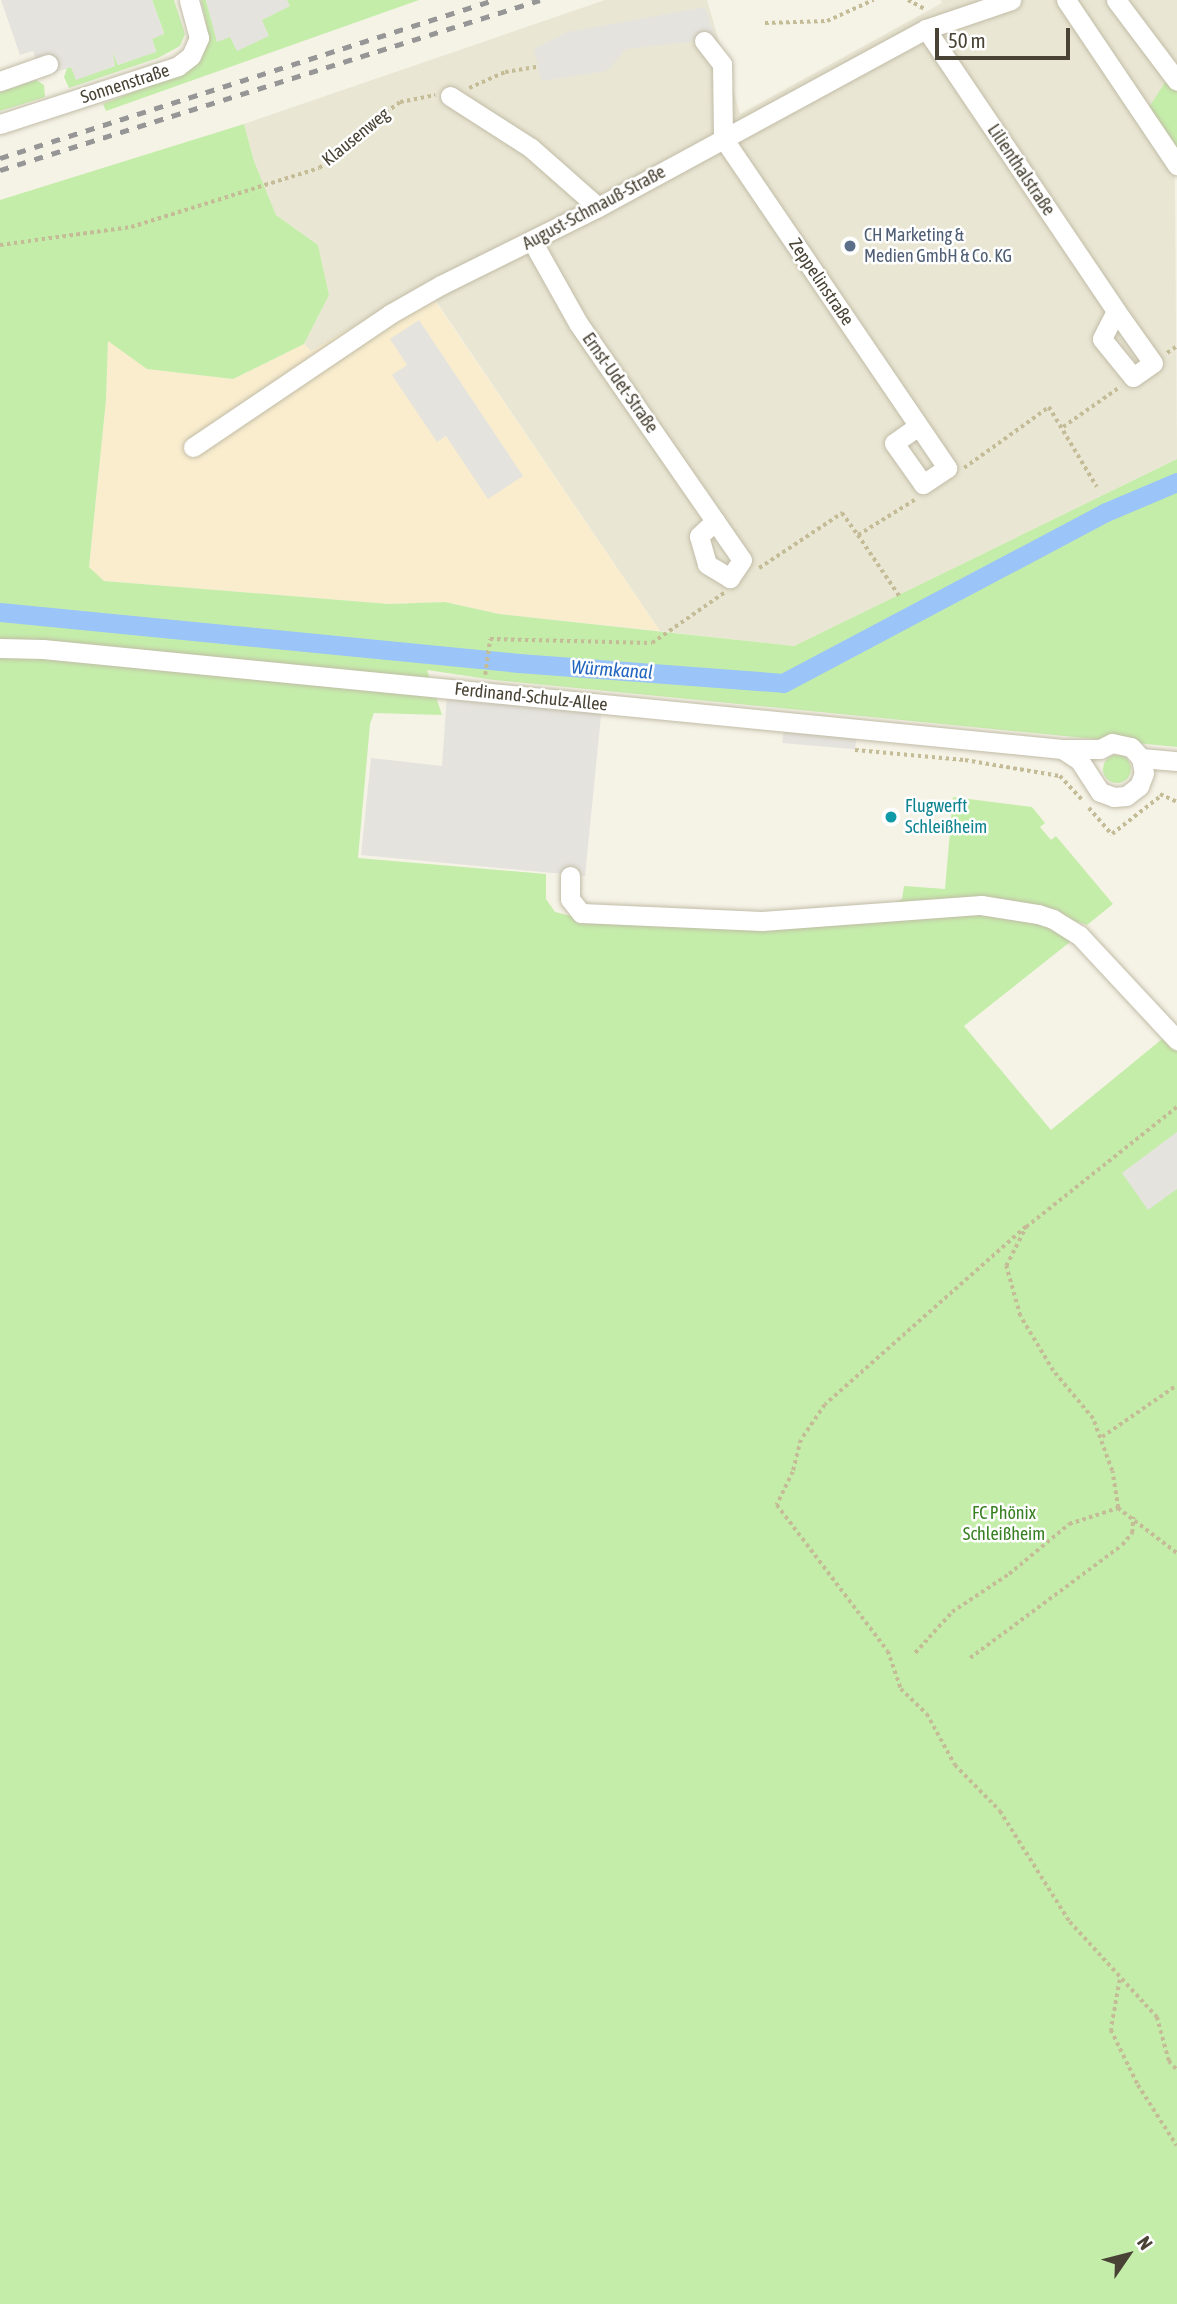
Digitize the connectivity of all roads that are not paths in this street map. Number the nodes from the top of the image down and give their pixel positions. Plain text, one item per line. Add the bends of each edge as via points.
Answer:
1 (189, 0) edge
2 (1011, 0) edge
3 (1066, 0) edge
4 (1116, 0) edge
5 (926, 29) junction
6 (704, 41) dead end
7 (48, 64) dead end
8 (0, 81) edge
9 (1177, 81) edge
10 (450, 96) road end
11 (0, 124) edge
12 (723, 138) junction
13 (1177, 165) edge
14 (598, 206) junction
15 (532, 241) junction
16 (1116, 311) junction
17 (918, 426) dead end
18 (193, 447) dead end
19 (715, 521) dead end
20 (0, 648) edge
21 (1062, 749) junction
22 (1141, 758) junction
23 (1177, 761) edge
24 (570, 876) dead end
25 (1177, 1040) edge

1 - 11 street, Sonnenstraße via 199,38 191,56 178,66
2 - 5 street, August-Schmauß-Straße
3 - 13 street
4 - 9 street
5 - 12 street, August-Schmauß-Straße
5 - 16 street, Lilienthalstraße
6 - 12 street via 722,64
7 - 8 street
10 - 14 street via 531,148
12 - 14 street, August-Schmauß-Straße
12 - 17 street, Zeppelinstraße
14 - 15 street, August-Schmauß-Straße
15 - 18 street, August-Schmauß-Straße via 390,314
15 - 19 street, Ernst-Udet-Straße via 578,323
16 - 16 street, Lilienthalstraße via 1102,339 1133,377 1153,363
20 - 21 street, Ferdinand-Schulz-Allee
21 - 22 street, Ferdinand-Schulz-Allee via 1100,749 1112,743 1131,747
21 - 22 street via 1079,760 1100,792 1114,797 1126,796 1139,786 1144,773
22 - 23 street
24 - 25 street via 570,899 581,912 762,921 981,905 1038,914 1079,935

